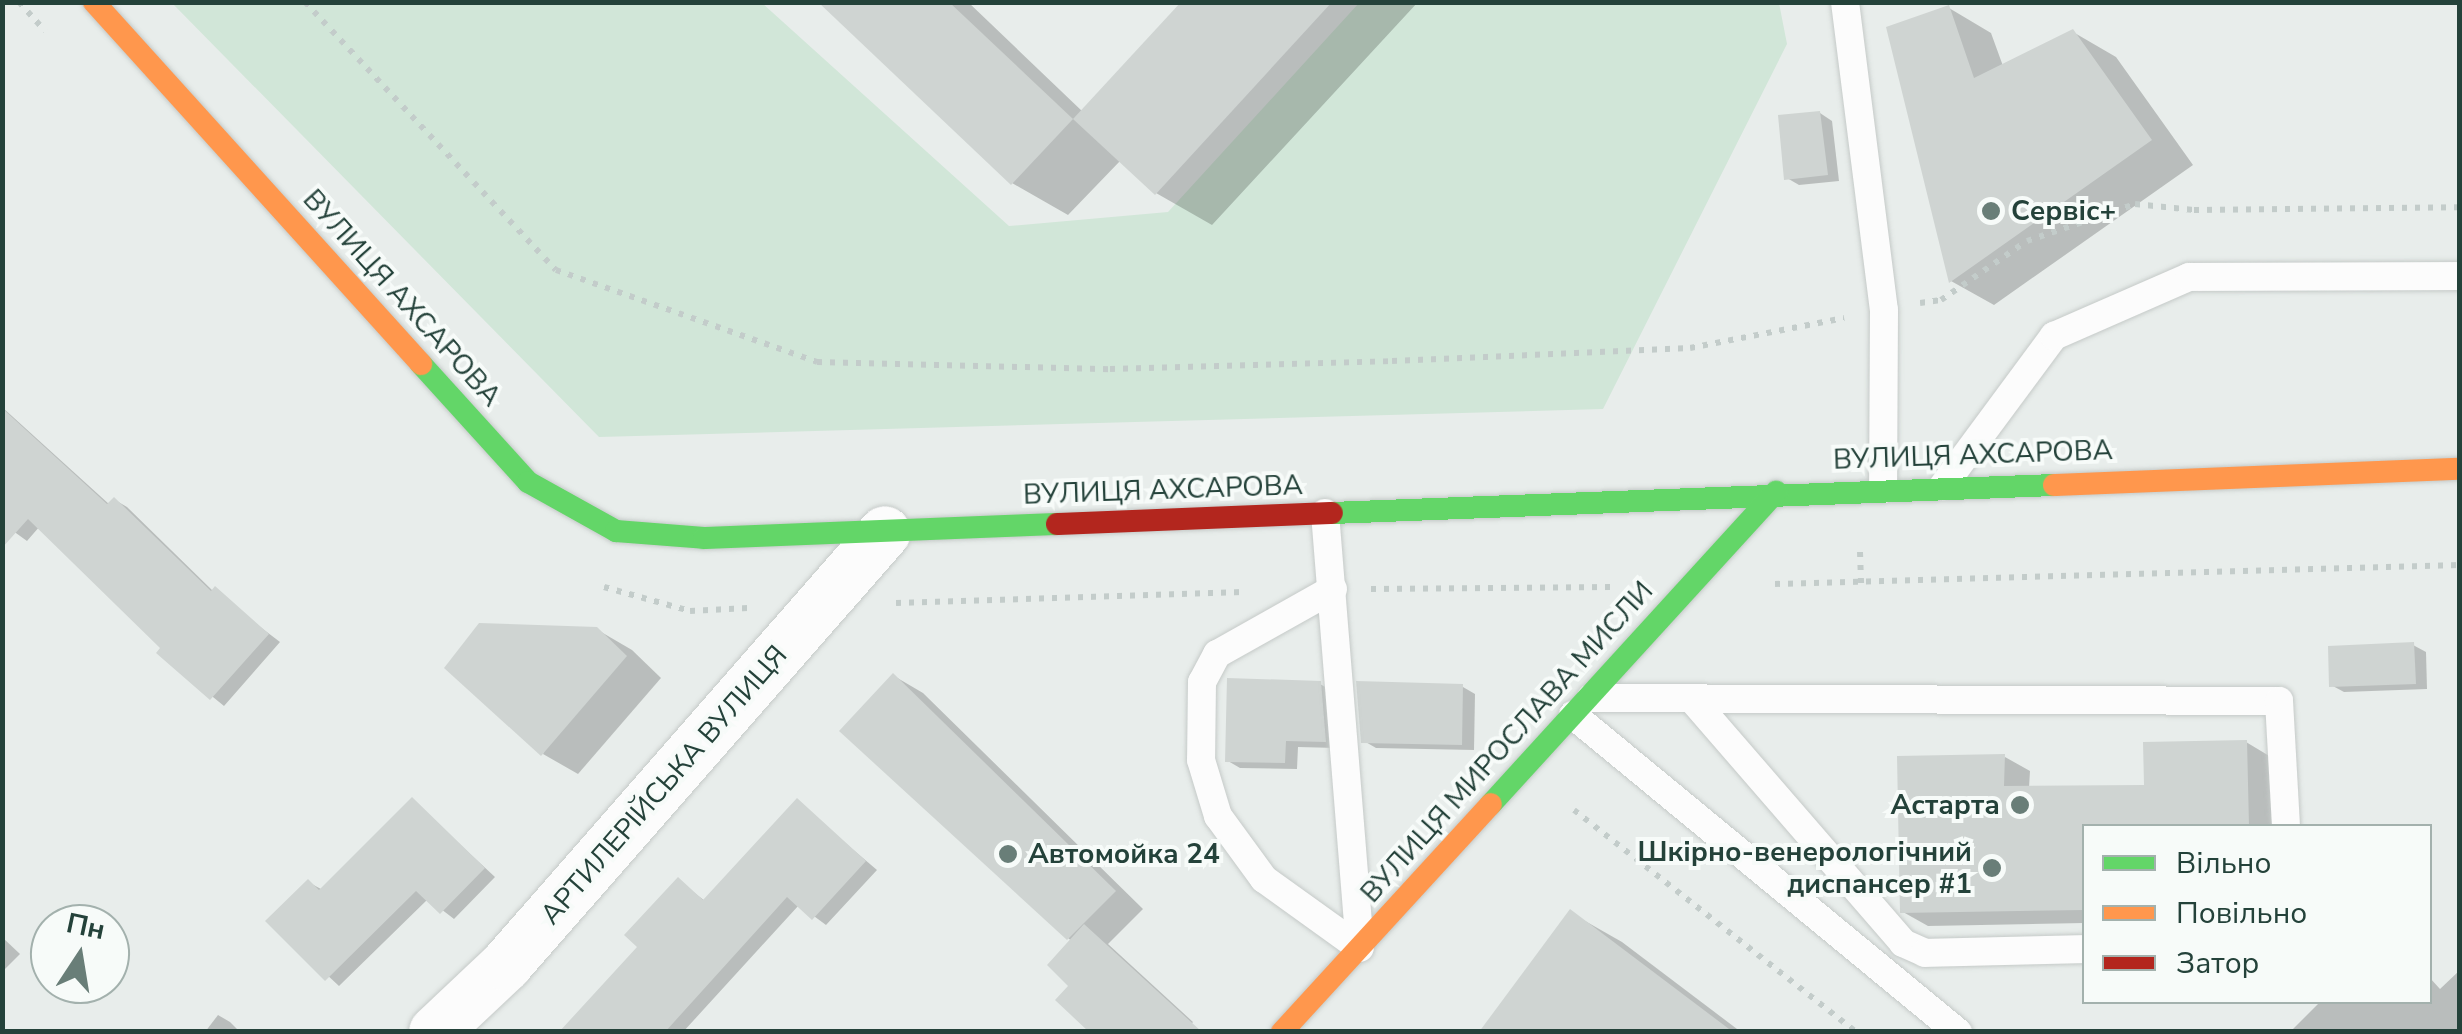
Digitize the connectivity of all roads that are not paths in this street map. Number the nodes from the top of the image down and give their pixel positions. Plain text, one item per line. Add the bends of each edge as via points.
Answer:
1 (94, 2) edge
2 (1845, 2) edge
3 (2460, 276) edge
4 (2460, 469) edge
5 (1943, 486) junction
6 (1883, 488) junction
7 (1776, 492) junction
8 (1325, 514) junction
9 (885, 532) junction
10 (1333, 589) junction
11 (1692, 699) junction
12 (1580, 706) junction
13 (2286, 824) edge
14 (1360, 948) junction
15 (2082, 950) edge
16 (1293, 1028) edge
17 (436, 1032) edge
18 (1958, 1032) edge

1 - 9 street, ВУЛИЦЯ АХСАРОВА via 528,482 616,531 704,538
2 - 6 lane via 1884,310
3 - 5 lane via 2189,278 2054,336
4 - 5 street, ВУЛИЦЯ АХСАРОВА
5 - 6 street, ВУЛИЦЯ АХСАРОВА
6 - 7 street, ВУЛИЦЯ АХСАРОВА
7 - 8 street, ВУЛИЦЯ АХСАРОВА
7 - 12 street, ВУЛИЦЯ МИРОСЛАВА МИСЛИ
8 - 9 street, ВУЛИЦЯ АХСАРОВА
8 - 10 lane
9 - 17 street, АРТИЛЕРІЙСЬКА ВУЛИЦЯ via 506,966
10 - 14 lane
10 - 14 lane via 1218,654 1202,682 1201,760 1218,816 1264,879
11 - 12 lane
11 - 13 lane via 2279,701
11 - 15 lane via 1903,943 1925,953
12 - 14 street, ВУЛИЦЯ МИРОСЛАВА МИСЛИ
12 - 18 lane
14 - 16 street, ВУЛИЦЯ МИРОСЛАВА МИСЛИ

